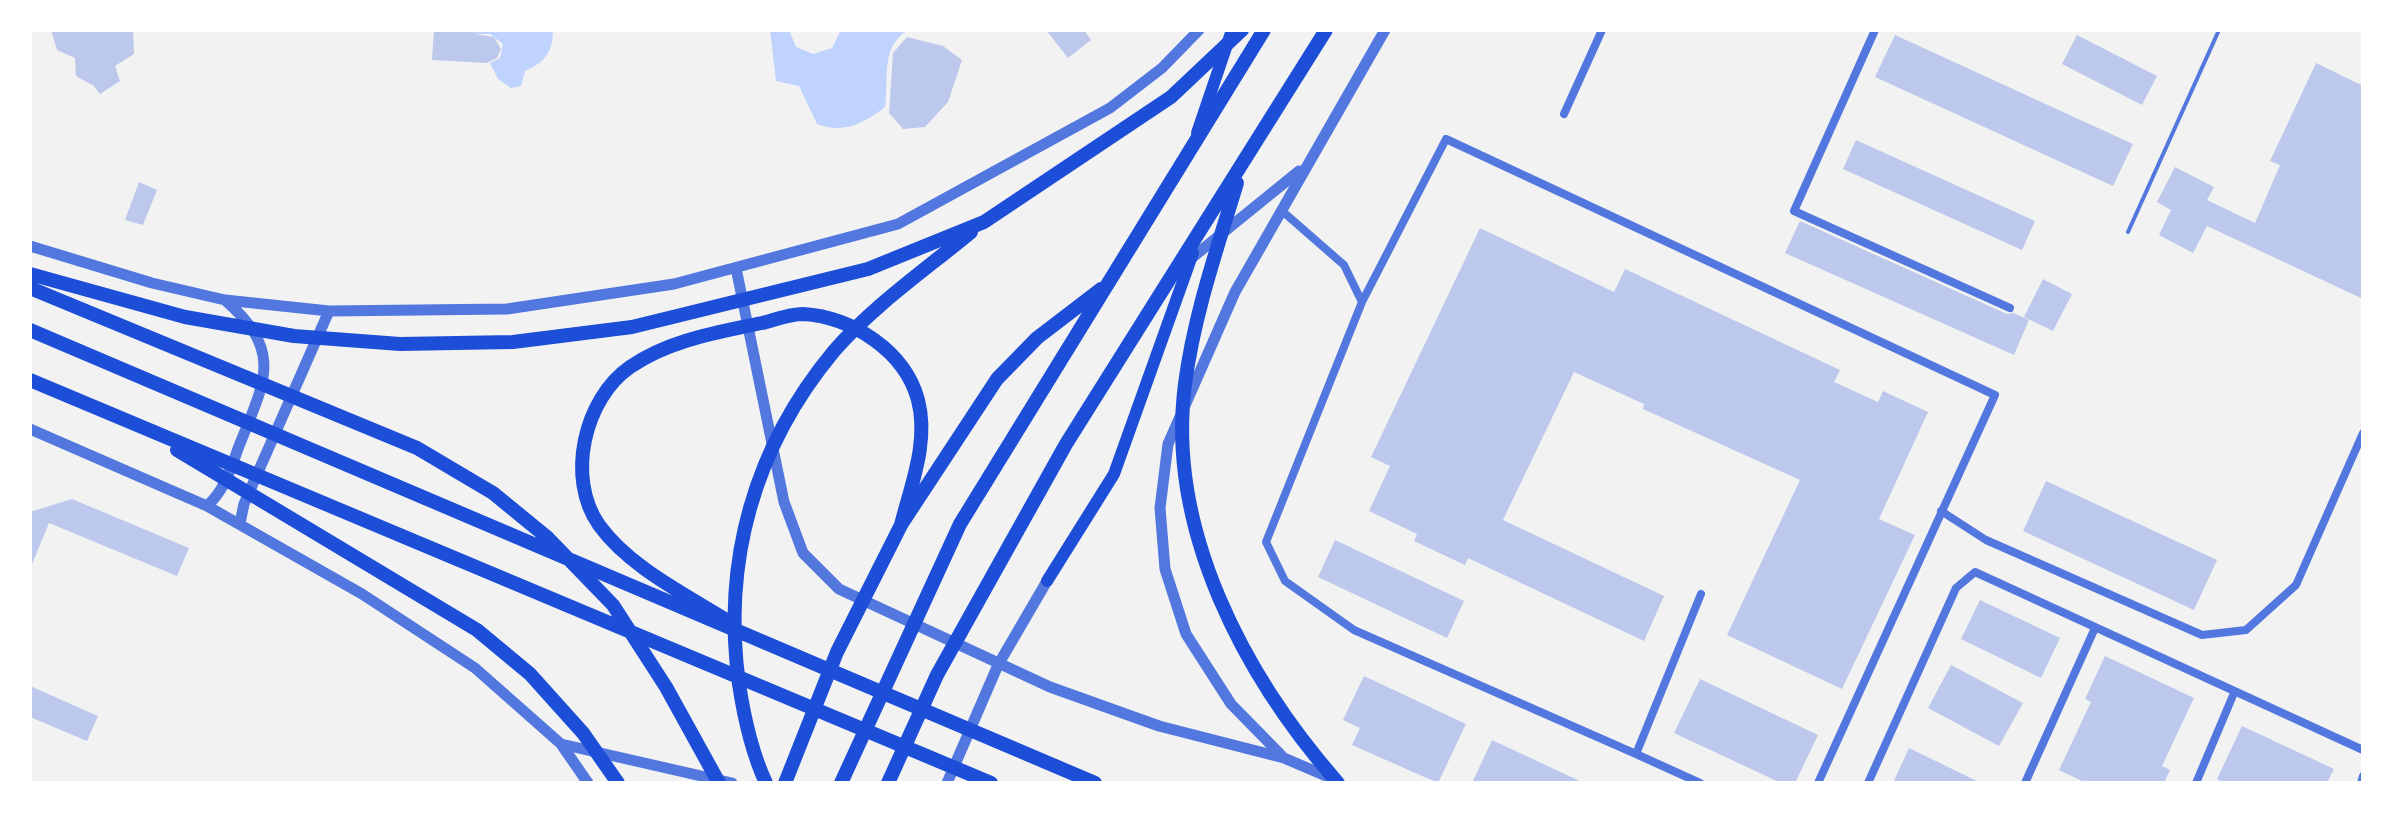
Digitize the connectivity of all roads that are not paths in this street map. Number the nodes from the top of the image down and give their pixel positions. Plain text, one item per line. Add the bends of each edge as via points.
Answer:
1 (1199, 30) edge
2 (1232, 30) edge
3 (1242, 30) edge
4 (1264, 30) edge
5 (1328, 30) edge
6 (1385, 30) edge
7 (1602, 30) edge
8 (1875, 30) edge
9 (2219, 30) edge
10 (1564, 114) dead end
11 (1192, 147) junction
12 (1244, 162) junction
13 (1306, 166) junction
14 (1281, 210) junction
15 (984, 222) junction
16 (2128, 232) dead end
17 (30, 246) edge
18 (1188, 262) junction
19 (736, 268) junction
20 (30, 274) edge
21 (30, 288) edge
22 (1102, 288) joint
23 (225, 300) junction
24 (1362, 302) junction
25 (2010, 308) dead end
26 (329, 311) junction
27 (30, 330) edge
28 (30, 380) edge
29 (136, 425) junction
30 (30, 429) edge
31 (2363, 433) edge
32 (207, 506) junction
33 (1941, 511) junction
34 (240, 523) junction
35 (901, 525) junction
36 (1047, 581) joint
37 (1701, 594) dead end
38 (2095, 628) junction
39 (767, 646) junction
40 (2234, 693) junction
41 (561, 744) junction
42 (2363, 750) edge
43 (1636, 754) junction
44 (1284, 758) junction
45 (2363, 776) edge
46 (588, 783) edge
47 (618, 783) edge
48 (719, 783) edge
49 (732, 783) edge
50 (766, 783) edge
51 (785, 783) edge
52 (841, 783) edge
53 (888, 783) edge
54 (947, 783) edge
55 (991, 783) edge
56 (1095, 783) edge
57 (1339, 783) edge
58 (1700, 783) edge
59 (1818, 783) edge
60 (1868, 783) edge
61 (2025, 783) edge
62 (2196, 783) edge
63 (2361, 783) edge

1 - 19 street via 1162,68 1110,108 898,224
2 - 11 main road
3 - 15 highway via 1171,97
4 - 11 main road
4 - 52 highway via 960,524
5 - 12 highway
5 - 18 main road
6 - 13 street
7 - 10 street
8 - 25 street via 1794,211
9 - 16 lane
11 - 22 main road
12 - 53 highway via 1066,444 937,675
12 - 57 highway via 1193,332 1182,437 1188,495 1207,563 1259,679 1300,740
13 - 14 street
13 - 18 street
14 - 24 street via 1344,265
14 - 44 street via 1235,292 1168,444 1160,508 1165,569 1186,634 1231,704
15 - 20 highway via 868,269 753,300 632,327 513,342 400,344 294,336 185,317
15 - 50 highway via 835,350 792,409 761,471 743,533 733,598 744,714
17 - 23 street
18 - 36 main road via 1114,474
19 - 26 street via 674,284 507,309
19 - 44 street via 784,502 803,553 839,589 1050,687 1159,726
21 - 48 highway via 417,448 493,493 548,538 613,605
22 - 35 highway via 1037,338 997,379
23 - 26 street
23 - 32 street via 244,316 258,339 267,378 223,486
24 - 33 street via 1446,139 1995,395
24 - 43 street via 1266,542 1285,581 1354,630
26 - 34 street
27 - 39 highway
28 - 29 highway
29 - 47 highway via 477,630 530,674 583,733
29 - 55 highway
30 - 32 street
31 - 33 street via 2296,585 2246,630 2202,635 1986,540
32 - 34 street
33 - 59 street
34 - 41 street via 475,668
35 - 39 highway via 922,444 918,399 902,367 879,342 836,320 801,314 674,342 629,368 605,391 581,454 585,494 599,525 638,563
35 - 51 highway via 837,652
36 - 54 street via 998,665
37 - 43 street
38 - 40 street
38 - 60 street via 1975,572 1956,588
38 - 61 street
39 - 56 highway
40 - 42 street
40 - 62 street
41 - 46 street
41 - 49 street
43 - 58 street
44 - 57 street
45 - 63 street

